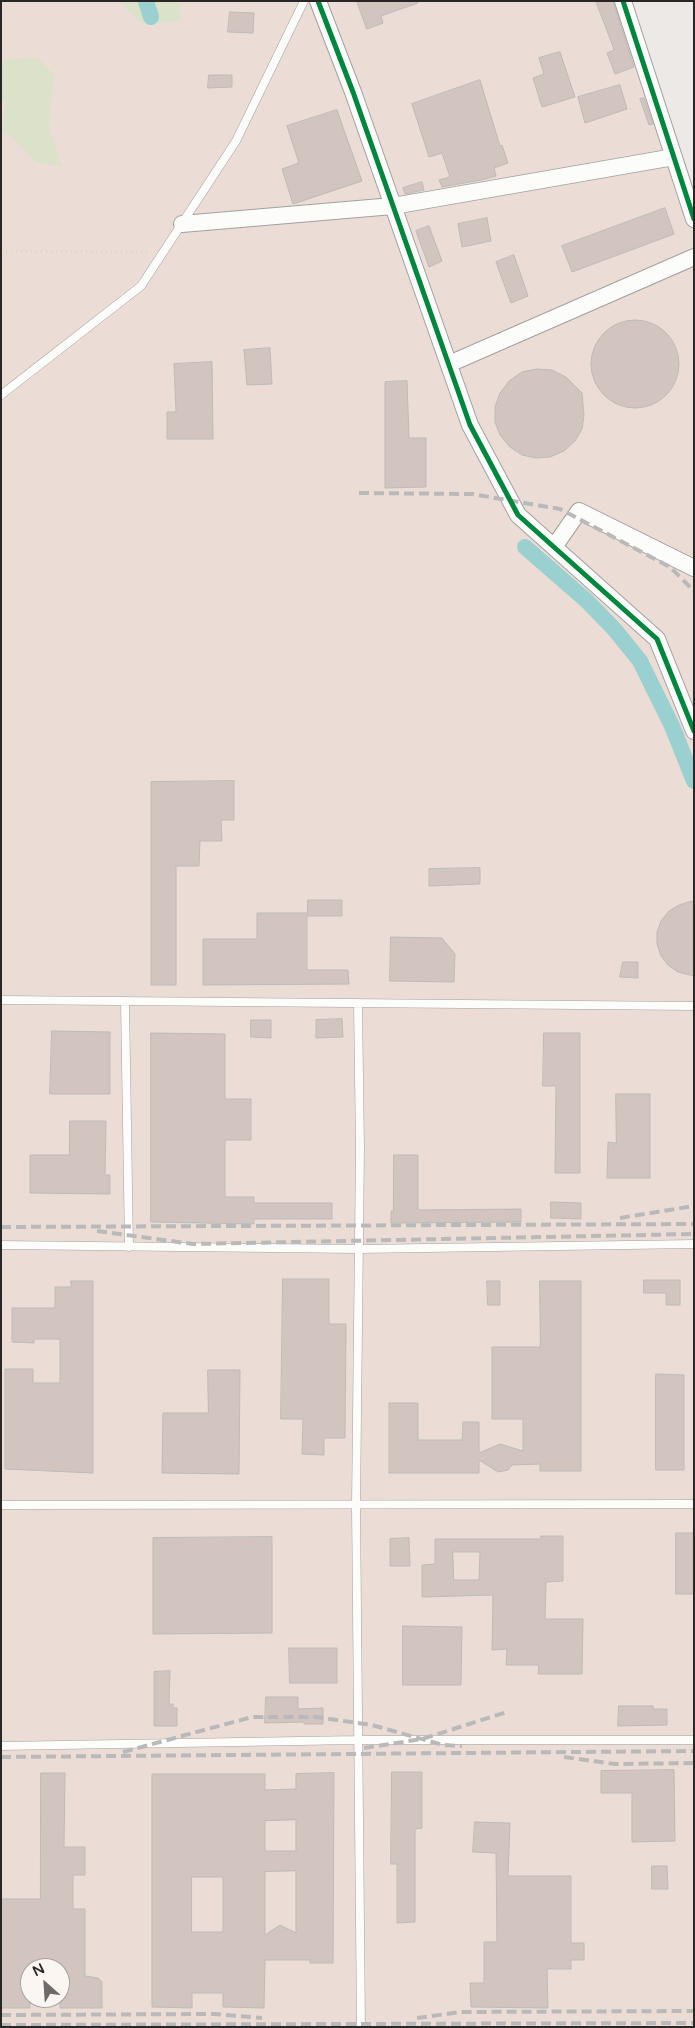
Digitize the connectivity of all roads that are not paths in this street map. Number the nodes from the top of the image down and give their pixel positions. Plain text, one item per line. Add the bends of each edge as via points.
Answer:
1 (304, 1) edge
2 (318, 1) edge
3 (623, 1) edge
4 (674, 156) junction
5 (393, 206) junction
6 (694, 219) edge
7 (182, 224) junction
8 (694, 257) edge
9 (449, 364) junction
10 (1, 395) edge
11 (554, 546) junction
12 (693, 569) edge
13 (694, 731) edge
14 (1, 1000) edge
15 (125, 1001) junction
16 (358, 1003) junction
17 (694, 1006) edge
18 (694, 1244) edge
19 (1, 1245) edge
20 (129, 1247) junction
21 (359, 1249) junction
22 (694, 1504) edge
23 (1, 1505) edge
24 (356, 1505) junction
25 (358, 1740) junction
26 (694, 1740) edge
27 (1, 1746) edge
28 (361, 2027) edge

1 - 7 lane via 236,141
2 - 5 street
3 - 4 street
4 - 5 street
4 - 6 street
5 - 7 street
5 - 9 street
7 - 10 lane via 141,286
8 - 9 street
9 - 11 street via 470,426 518,515
11 - 12 street via 579,511
11 - 13 street via 657,639
14 - 15 lane
15 - 16 lane
15 - 20 lane
16 - 17 lane
16 - 21 lane
18 - 21 lane
19 - 20 lane
20 - 21 lane
21 - 24 lane
22 - 24 lane
23 - 24 lane
24 - 25 lane
25 - 26 lane
25 - 27 lane
25 - 28 lane

